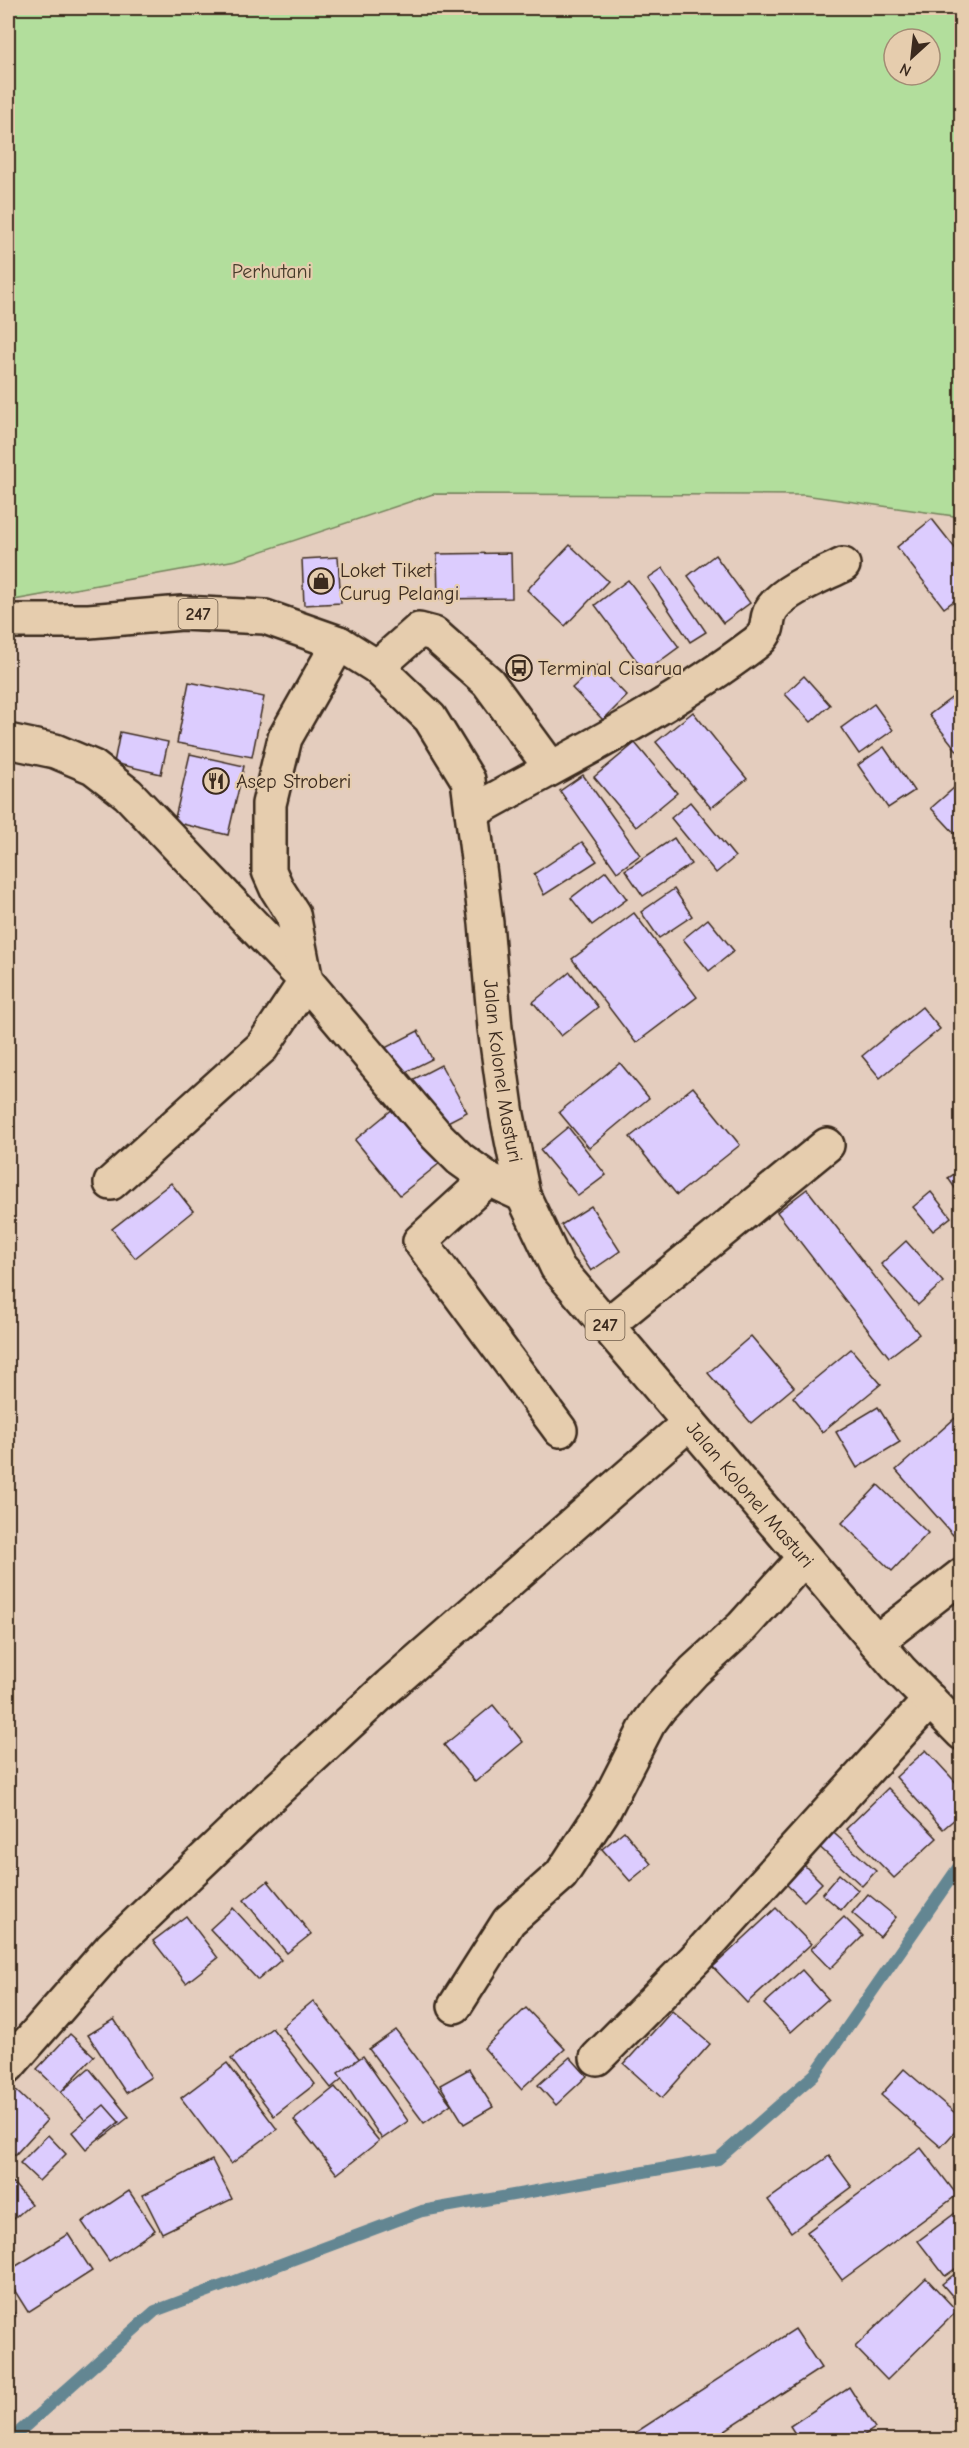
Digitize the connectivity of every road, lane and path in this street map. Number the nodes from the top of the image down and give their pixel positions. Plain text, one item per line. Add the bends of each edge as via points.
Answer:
1 (843, 565) dead end
2 (8, 621) edge
3 (339, 643) junction
4 (377, 667) junction
5 (8, 741) edge
6 (551, 768) junction
7 (472, 812) junction
8 (306, 981) junction
9 (827, 1145) dead end
10 (488, 1179) junction
11 (111, 1183) dead end
12 (522, 1195) junction
13 (606, 1326) junction
14 (689, 1423) junction
15 (560, 1430) dead end
16 (804, 1558) junction
17 (962, 1575) edge
18 (876, 1642) junction
19 (930, 1700) junction
20 (962, 1732) edge
21 (454, 2006) dead end
22 (597, 2058) dead end
23 (8, 2066) edge

1 - 6 street via 773,606 768,629 755,644 684,693
2 - 3 street, Jalan Kolonel Masturi / 247 via 89,621 182,613 265,617
3 - 4 street, Jalan Kolonel Masturi / 247
3 - 8 street via 285,738 269,804 269,871 293,914
4 - 6 street via 419,630 434,634 488,681
4 - 7 street, Jalan Kolonel Masturi / 247 via 430,718 468,780
5 - 8 street via 55,751 93,767 128,794
6 - 7 street
7 - 12 street, Jalan Kolonel Masturi / 247 via 495,1028
8 - 10 street via 435,1135
8 - 11 street via 262,1047
9 - 13 street
10 - 12 street
10 - 15 street via 420,1241
12 - 13 street, Jalan Kolonel Masturi / 247 via 557,1267
13 - 14 street, Jalan Kolonel Masturi / 247
14 - 16 street, Jalan Kolonel Masturi / 247
14 - 23 street via 390,1685 266,1801 111,1948
16 - 18 street, Jalan Kolonel Masturi / 247
16 - 21 street via 742,1627 659,1708 605,1808 561,1875 509,1921
17 - 18 street
18 - 19 street, Jalan Kolonel Masturi / 247
19 - 20 street, Jalan Kolonel Masturi / 247
19 - 22 street via 695,1959

